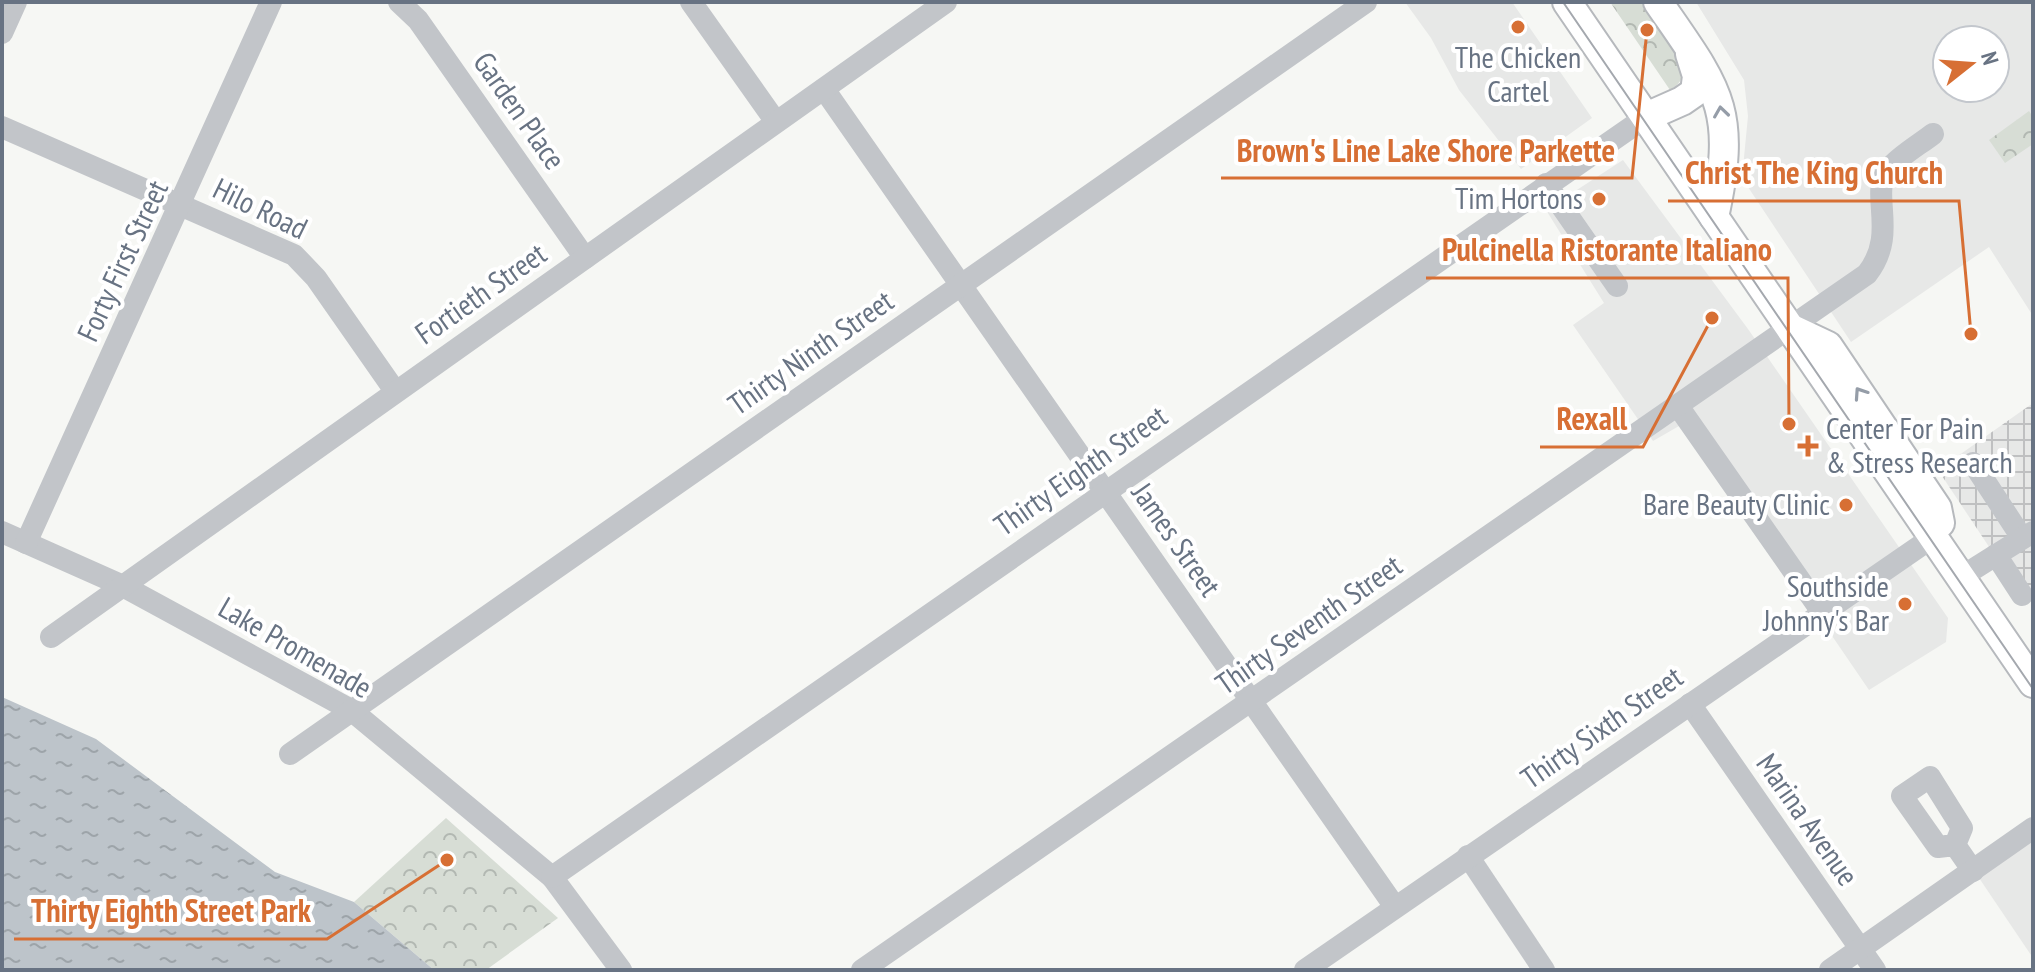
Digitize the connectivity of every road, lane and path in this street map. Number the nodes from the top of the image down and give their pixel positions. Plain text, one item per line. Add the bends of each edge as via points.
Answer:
1 (16, 2) edge
2 (271, 2) edge
3 (399, 2) edge
4 (691, 2) edge
5 (946, 2) edge
6 (1366, 2) edge
7 (1567, 2) edge
8 (1658, 2) edge
9 (2, 33) edge
10 (1685, 41) junction
11 (824, 89) junction
12 (1646, 117) junction
13 (776, 122) junction
14 (2, 127) edge
15 (1933, 134) dead end
16 (1667, 148) junction
17 (1546, 184) junction
18 (181, 205) junction
19 (1714, 217) junction
20 (585, 258) junction
21 (961, 285) junction
22 (1617, 286) dead end
23 (1790, 328) junction
24 (395, 391) junction
25 (1678, 406) junction
26 (1973, 463) dead end
27 (1105, 491) junction
28 (2, 532) edge
29 (2028, 535) edge
30 (26, 543) junction
31 (1996, 555) junction
32 (1947, 557) junction
33 (121, 585) junction
34 (2028, 591) edge
35 (1822, 612) junction
36 (1990, 619) junction
37 (51, 637) dead end
38 (2033, 683) edge
39 (1251, 701) junction
40 (1690, 704) junction
41 (351, 710) junction
42 (290, 754) dead end
43 (2033, 828) edge
44 (1955, 845) dead end
45 (1468, 856) junction
46 (1973, 871) junction
47 (552, 877) junction
48 (1395, 907) junction
49 (1861, 948) junction
50 (621, 970) edge
51 (862, 970) edge
52 (1305, 970) edge
53 (1544, 970) edge
54 (1830, 970) edge
55 (1875, 970) edge

1 - 9 street
2 - 18 street, Forty First Street
3 - 20 street, Garden Place via 418,20
4 - 13 street
5 - 11 street, Fortieth Street
6 - 21 street, Thirty Ninth Street
7 - 12 main road
8 - 10 main road
10 - 12 main road via 1697,87 1682,101
19 -> 10 main road via 1725,160 1722,112 1711,80
11 - 13 street, Fortieth Street
11 - 21 street, James Street
12 - 16 main road
12 - 17 street, Thirty Eighth Street
13 - 20 street, Fortieth Street
14 - 18 street, Hilo Road
15 - 23 street, Thirty Seventh Street via 1888,169 1883,179 1885,219 1878,259 1867,274
16 - 19 main road
16 - 23 main road via 1680,199 1761,318
17 - 22 street
17 - 27 street, Thirty Eighth Street
18 - 24 street, Hilo Road via 294,255
18 - 30 street, Forty First Street
19 - 23 main road
20 - 24 street, Fortieth Street
21 - 27 street, James Street
21 - 41 street, Thirty Ninth Street
23 - 25 street, Thirty Seventh Street
23 - 32 main road via 1828,346 1937,508
24 - 33 street, Fortieth Street
25 - 35 street
25 - 39 street, Thirty Seventh Street
26 - 29 street
27 - 39 street, James Street
27 - 47 street, Thirty Eighth Street
28 - 30 street, Lake Promenade
29 - 31 street, Thirty Sixth Street
30 - 33 street, Lake Promenade
31 - 32 street, Thirty Sixth Street
31 - 34 street
32 - 35 street, Thirty Sixth Street
32 - 36 main road
33 - 37 street, Fortieth Street
33 - 41 street, Lake Promenade
34 - 36 street
35 - 40 street, Thirty Sixth Street
36 - 38 main road
39 - 48 street, James Street
39 - 51 street, Thirty Seventh Street
40 - 45 street, Thirty Sixth Street
40 - 49 street, Marina Avenue
41 - 42 street, Thirty Ninth Street
41 - 47 street, Lake Promenade
43 - 46 street
44 - 46 street
45 - 48 street, Thirty Sixth Street
45 - 53 street
46 - 49 street
47 - 50 street, Lake Promenade
48 - 52 street, Thirty Sixth Street
49 - 54 street
49 - 55 street, Marina Avenue

